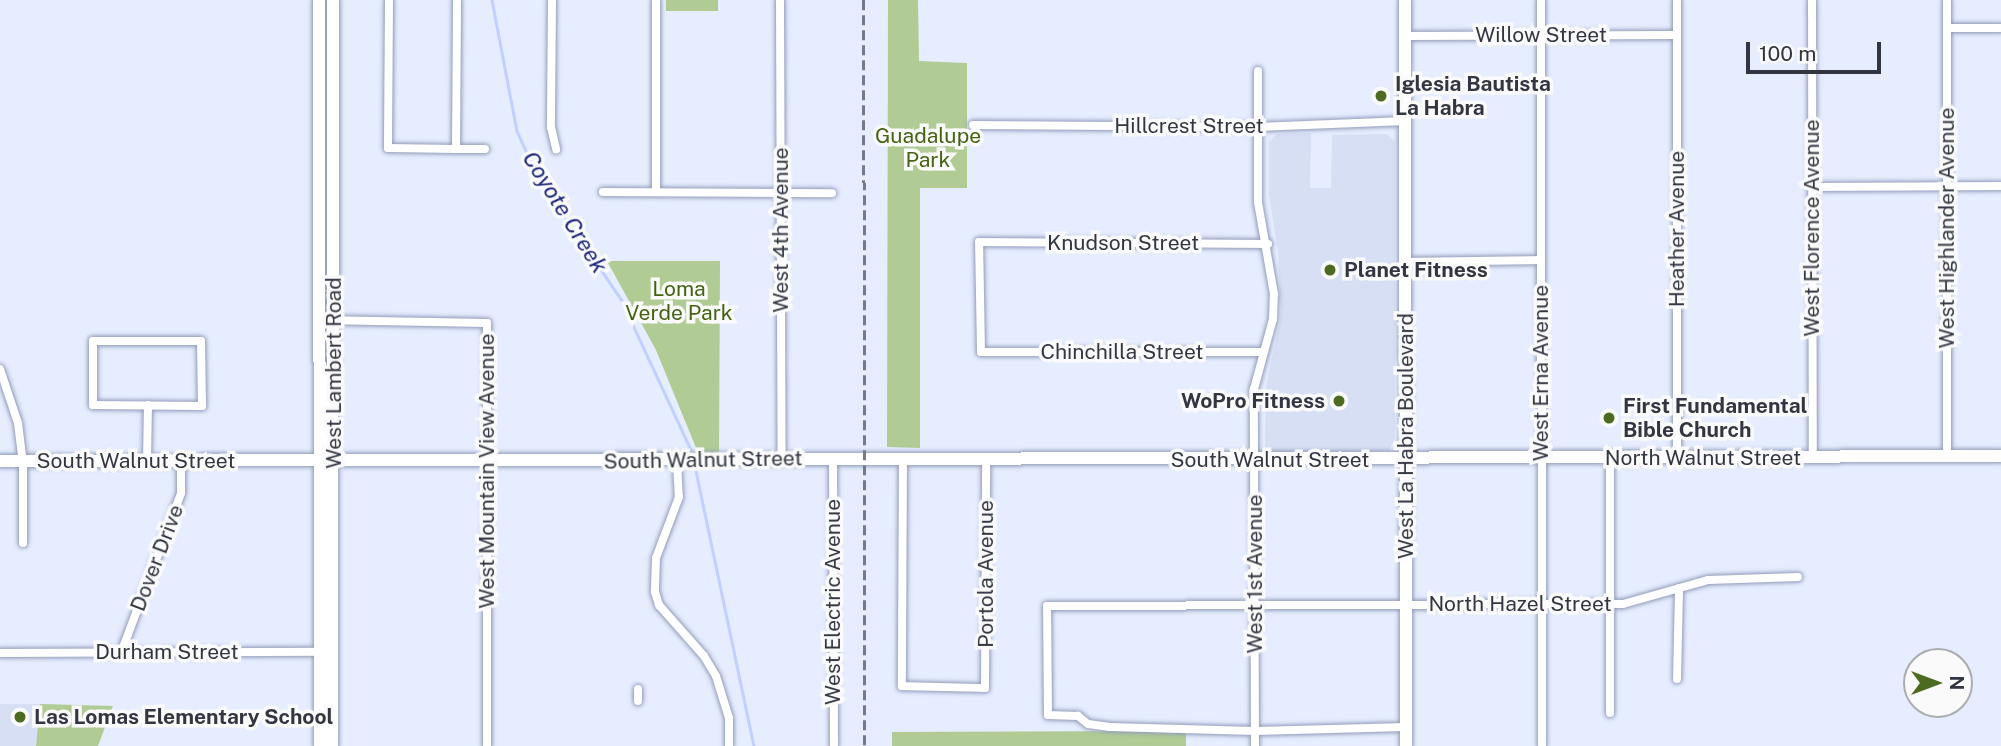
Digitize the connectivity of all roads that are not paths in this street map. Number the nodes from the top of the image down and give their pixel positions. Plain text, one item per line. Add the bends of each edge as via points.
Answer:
1 (318, 0) edge
2 (334, 0) edge
3 (388, 0) edge
4 (457, 0) edge
5 (552, 0) edge
6 (656, 0) edge
7 (780, 0) edge
8 (1405, 0) edge
9 (1541, 0) edge
10 (1677, 0) edge
11 (1812, 0) edge
12 (1947, 0) edge
13 (2001, 28) edge
14 (1947, 29) junction
15 (1541, 35) junction
16 (1677, 35) junction
17 (1405, 36) junction
18 (1258, 71) dead end
19 (1406, 121) junction
20 (972, 125) dead end
21 (1258, 127) junction
22 (456, 149) junction
23 (485, 149) dead end
24 (556, 149) dead end
25 (1947, 186) junction
26 (2001, 186) edge
27 (1812, 187) junction
28 (603, 192) dead end
29 (656, 192) junction
30 (780, 193) junction
31 (832, 193) dead end
32 (1268, 244) junction
33 (1541, 260) junction
34 (1406, 262) junction
35 (319, 320) junction
36 (334, 320) junction
37 (981, 352) joint
38 (1262, 352) junction
39 (0, 369) edge
40 (148, 405) junction
41 (2001, 456) edge
42 (1813, 457) junction
43 (1947, 457) junction
44 (1611, 458) junction
45 (1677, 458) junction
46 (833, 459) junction
47 (903, 459) junction
48 (1255, 459) junction
49 (1406, 459) junction
50 (1541, 459) junction
51 (782, 460) junction
52 (986, 460) junction
53 (0, 461) edge
54 (23, 461) junction
55 (147, 461) junction
56 (318, 461) junction
57 (335, 461) junction
58 (488, 461) junction
59 (181, 462) junction
60 (677, 462) junction
61 (23, 544) dead end
62 (1798, 577) dead end
63 (1679, 588) junction
64 (1542, 603) junction
65 (1611, 603) junction
66 (1406, 604) junction
67 (1255, 605) junction
68 (318, 652) junction
69 (334, 652) junction
70 (0, 653) edge
71 (121, 653) junction
72 (1676, 679) dead end
73 (638, 689) dead end
74 (638, 701) dead end
75 (1611, 713) dead end
76 (1406, 727) junction
77 (1255, 731) junction
78 (320, 746) edge
79 (332, 746) edge
80 (487, 746) edge
81 (729, 746) edge
82 (834, 746) edge
83 (1255, 746) edge
84 (1406, 746) edge
85 (1542, 746) edge

1 - 35 main road, West Lambert Road
2 - 36 main road, West Lambert Road
3 - 22 street via 388,148
4 - 22 street
5 - 24 street via 551,127
6 - 29 street
7 - 30 street, West 4th Avenue
8 - 17 main road, West La Habra Boulevard
9 - 15 street, West Erna Avenue
10 - 16 street, Heather Avenue
11 - 27 street, West Florence Avenue
12 - 14 street, West Highlander Avenue
13 - 14 street
14 - 25 street, West Highlander Avenue
15 - 16 street, Willow Street
15 - 17 street, Willow Street
15 - 33 street, West Erna Avenue
16 - 45 street, Heather Avenue
17 - 19 main road, West La Habra Boulevard
18 - 21 street, West 1st Avenue
19 - 21 street, Hillcrest Street
19 - 34 main road, West La Habra Boulevard
20 - 21 street, Hillcrest Street
21 - 32 street, West 1st Avenue via 1258,202
22 - 23 street
25 - 26 street
25 - 27 street
25 - 43 street, West Highlander Avenue
27 - 42 street, West Florence Avenue
28 - 29 street
29 - 30 street
30 - 31 street
30 - 51 street, West 4th Avenue
32 - 37 street, Knudson Street via 979,242
32 - 38 street, West 1st Avenue via 1273,319
33 - 34 street
33 - 50 street, West Erna Avenue
34 - 49 main road, West La Habra Boulevard
35 - 36 street, West Mountain View Avenue
35 - 56 main road, West Lambert Road
36 - 57 main road, West Lambert Road
36 - 58 street, West Mountain View Avenue via 487,323
37 - 38 street, Chinchilla Street
38 - 48 street, West 1st Avenue via 1254,389
39 - 54 street via 18,423
40 - 40 street via 202,406 201,341 93,341 93,405
40 - 55 street
41 - 43 main road, North Walnut Street
42 - 43 main road, North Walnut Street
42 - 45 main road, North Walnut Street
44 - 45 main road, North Walnut Street
44 - 50 main road, North Walnut Street
44 - 65 street
46 - 47 main road, South Walnut Street
46 - 51 main road, South Walnut Street
46 - 82 street, West Electric Avenue
47 - 52 main road, South Walnut Street
47 - 52 street, Portola Avenue via 902,686 985,688
48 - 49 main road, South Walnut Street
48 - 52 main road, South Walnut Street
48 - 67 street, West 1st Avenue
49 - 50 main road, North Walnut Street
49 - 66 main road, West La Habra Boulevard
50 - 64 street, West Erna Avenue
51 - 60 main road, South Walnut Street
53 - 54 main road, South Walnut Street
54 - 55 main road, South Walnut Street
54 - 61 street
55 - 59 main road, South Walnut Street
56 - 57 main road, South Walnut Street
56 - 59 main road, South Walnut Street
56 - 68 main road, West Lambert Road
57 - 58 main road, South Walnut Street
57 - 69 main road, West Lambert Road
58 - 60 main road, South Walnut Street
58 - 80 street, West Mountain View Avenue
59 - 71 street, Dover Drive via 181,493
60 - 81 street via 679,497 656,558 654,592 659,605 716,676 729,718
62 - 63 street, North Hazel Street via 1708,580
63 - 65 street, North Hazel Street
63 - 72 street
64 - 65 street, North Hazel Street
64 - 66 street, North Hazel Street
64 - 85 street, West Erna Avenue
65 - 75 street
66 - 67 street, North Hazel Street
66 - 76 main road, West La Habra Boulevard
67 - 77 street, West 1st Avenue
67 - 77 street, North Hazel Street via 1047,606 1048,715 1078,716 1088,724 1110,727
68 - 69 street, Durham Street
68 - 71 street, Durham Street
68 - 78 main road, West Lambert Road
69 - 79 main road, West Lambert Road
70 - 71 street, Durham Street
73 - 74 street
76 - 77 street
76 - 84 main road, West La Habra Boulevard
77 - 83 street, West 1st Avenue

